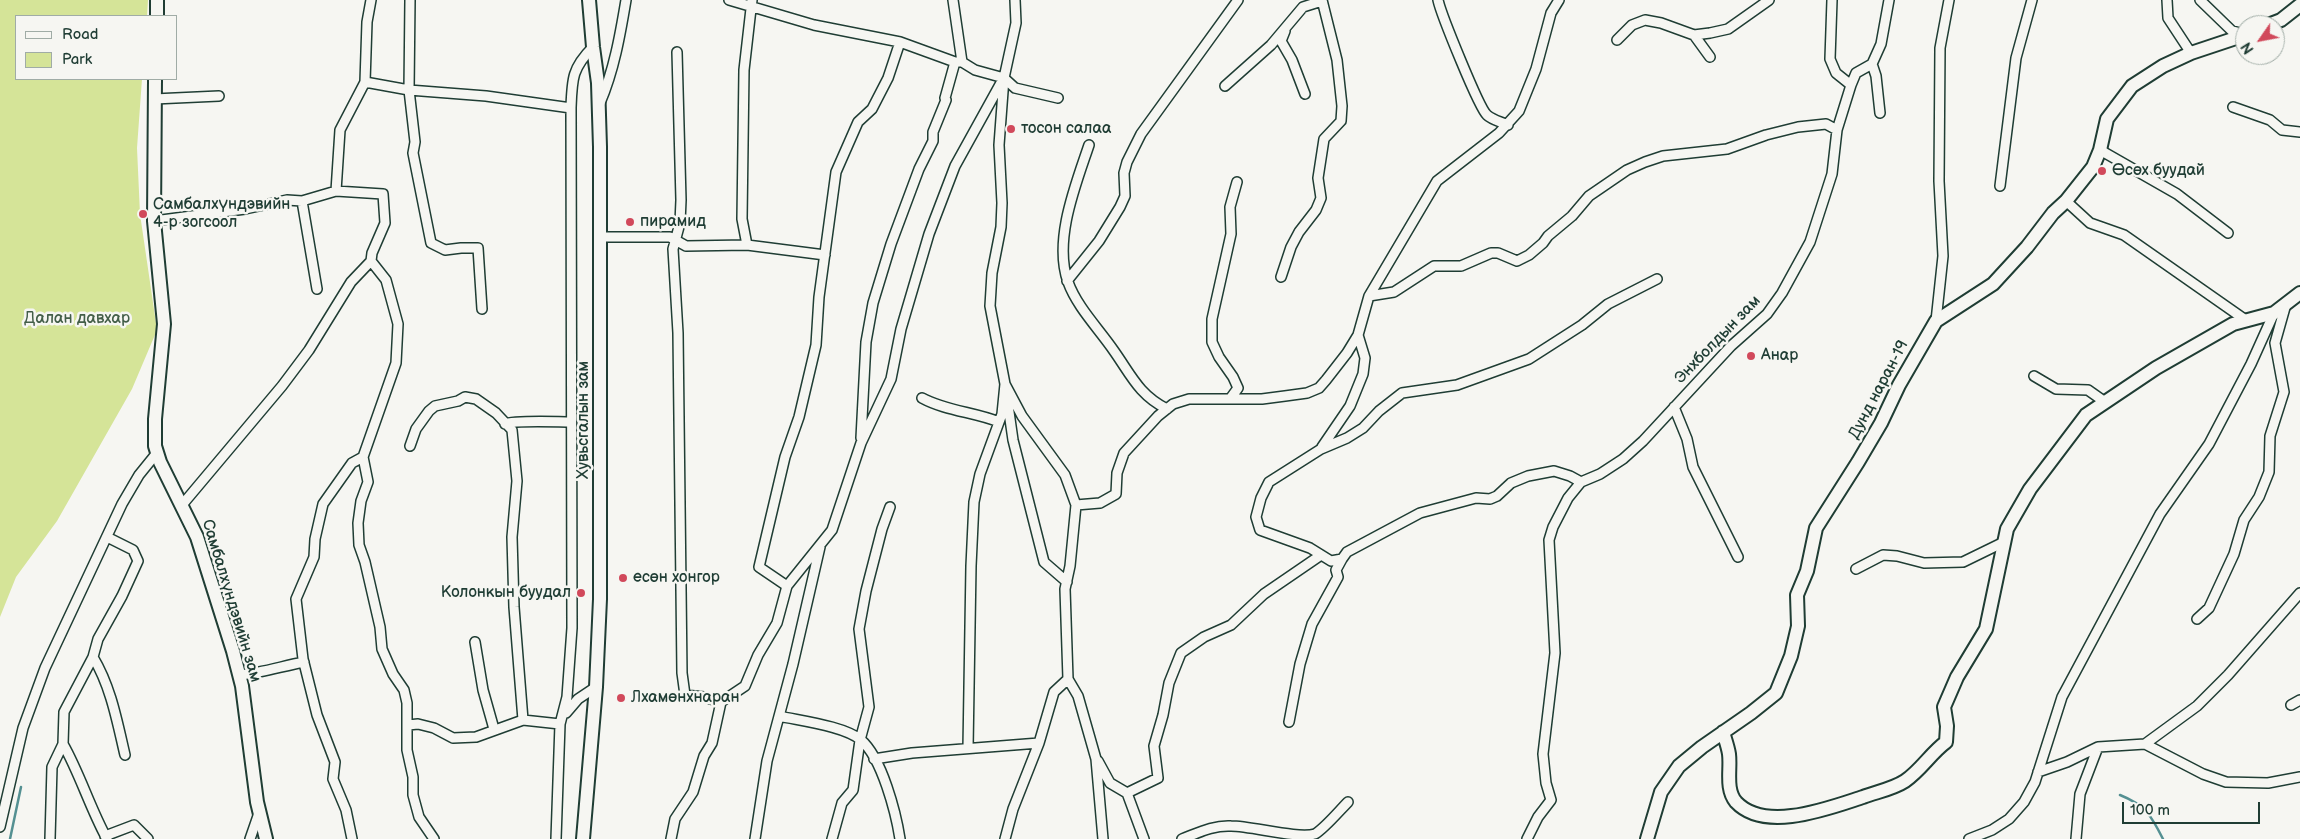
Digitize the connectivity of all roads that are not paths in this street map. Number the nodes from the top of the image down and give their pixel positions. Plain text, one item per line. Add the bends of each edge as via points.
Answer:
1 (157, 0) edge
2 (371, 0) edge
3 (410, 0) edge
4 (589, 0) edge
5 (626, 0) edge
6 (729, 0) edge
7 (953, 0) edge
8 (1015, 0) edge
9 (1238, 0) edge
10 (1438, 0) edge
11 (1559, 0) edge
12 (1769, 0) edge
13 (1832, 0) edge
14 (1889, 0) edge
15 (1948, 0) edge
16 (2032, 0) edge
17 (2167, 0) edge
18 (2200, 0) edge
19 (1322, 1) edge
20 (752, 3) edge
21 (2300, 4) edge
22 (157, 15) edge
23 (2285, 17) edge
24 (1287, 26) junction
25 (2235, 32) edge
26 (1694, 35) junction
27 (2235, 38) edge
28 (1617, 40) dead end
29 (900, 42) junction
30 (593, 47) junction
31 (677, 52) dead end
32 (2191, 54) junction
33 (1710, 57) dead end
34 (959, 62) junction
35 (1872, 64) junction
36 (1004, 78) junction
37 (155, 80) edge
38 (365, 82) junction
39 (1226, 86) dead end
40 (1851, 86) junction
41 (409, 90) junction
42 (1304, 94) dead end
43 (219, 96) dead end
44 (1058, 98) dead end
45 (154, 99) junction
46 (599, 106) junction
47 (2233, 107) dead end
48 (571, 108) junction
49 (1880, 113) dead end
50 (1508, 125) junction
51 (1837, 130) junction
52 (2300, 132) edge
53 (1089, 144) dead end
54 (2100, 150) junction
55 (1237, 182) dead end
56 (2000, 186) dead end
57 (336, 191) junction
58 (2066, 200) junction
59 (302, 201) junction
60 (154, 221) junction
61 (2228, 233) dead end
62 (599, 236) junction
63 (676, 240) junction
64 (747, 245) junction
65 (825, 255) junction
66 (371, 261) junction
67 (1281, 278) dead end
68 (1657, 280) dead end
69 (1068, 281) junction
70 (317, 288) dead end
71 (2300, 292) edge
72 (1369, 296) junction
73 (2286, 304) junction
74 (482, 309) dead end
75 (2274, 314) junction
76 (2247, 320) junction
77 (1936, 322) junction
78 (1358, 335) junction
79 (2034, 376) dead end
80 (1005, 384) junction
81 (922, 398) dead end
82 (1230, 400) junction
83 (2106, 402) junction
84 (1674, 407) junction
85 (1167, 409) junction
86 (570, 422) junction
87 (999, 422) junction
88 (505, 424) junction
89 (861, 444) junction
90 (410, 446) dead end
91 (1321, 449) junction
92 (156, 454) junction
93 (363, 457) junction
94 (1581, 482) junction
95 (182, 506) junction
96 (1076, 506) junction
97 (890, 507) dead end
98 (107, 537) junction
99 (2004, 542) junction
100 (820, 546) junction
101 (1321, 555) junction
102 (1738, 557) dead end
103 (1342, 559) junction
104 (1856, 569) dead end
105 (1067, 582) junction
106 (787, 586) junction
107 (2300, 594) edge
108 (2197, 619) dead end
109 (475, 642) dead end
110 (93, 657) junction
111 (304, 662) junction
112 (240, 675) junction
113 (1068, 679) junction
114 (596, 687) junction
115 (2300, 700) edge
116 (721, 702) junction
117 (2291, 705) dead end
118 (779, 716) junction
119 (523, 720) junction
120 (1289, 722) dead end
121 (560, 724) junction
122 (408, 725) junction
123 (494, 729) junction
124 (1723, 732) junction
125 (860, 740) junction
126 (1039, 743) junction
127 (63, 744) junction
128 (2145, 744) junction
129 (2098, 747) junction
130 (968, 748) junction
131 (125, 755) dead end
132 (874, 759) junction
133 (1096, 759) junction
134 (2038, 772) junction
135 (2300, 777) edge
136 (1126, 793) junction
137 (1348, 802) dead end
138 (259, 812) junction
139 (0, 827) edge
140 (106, 838) edge
141 (50, 839) edge
142 (148, 839) edge
143 (250, 839) edge
144 (266, 839) edge
145 (352, 839) edge
146 (434, 839) edge
147 (556, 839) edge
148 (583, 839) edge
149 (672, 839) edge
150 (755, 839) edge
151 (832, 839) edge
152 (900, 839) edge
153 (1005, 839) edge
154 (1103, 839) edge
155 (1144, 839) edge
156 (1182, 839) edge
157 (1527, 839) edge
158 (1647, 839) edge
159 (1968, 839) edge
160 (2076, 839) edge

1 - 22 street
2 - 38 street
3 - 41 street
4 - 30 street, Хувьсгалын зам
5 - 46 street via 620,46
6 - 20 street
7 - 34 street
8 - 36 street via 1016,22
9 - 69 street via 1141,134 1126,162 1125,196 1120,207
10 - 50 street via 1477,100 1486,115
11 - 50 street via 1550,13 1528,92
12 - 26 street via 1728,29
13 - 40 street via 1830,59 1836,73
14 - 35 street, Энхболдын зам via 1882,44
15 - 77 street via 1940,48 1939,181 1943,256
16 - 56 street via 2016,58
17 - 32 street via 2168,18
18 - 25 street
19 - 24 street via 1303,6
19 - 67 street via 1337,60 1341,121 1324,139 1318,178 1321,198 1299,232
20 - 29 street via 814,25
20 - 64 street via 744,70 742,219
21 - 23 street
24 - 39 street
24 - 42 street via 1281,41 1292,60
26 - 28 street via 1645,20 1632,25
26 - 33 street
27 - 32 street, Дунд наран-19
29 - 34 street
29 - 65 street via 888,78 872,109 858,122 836,172
30 - 46 street, Хувьсгалын зам
30 - 48 street via 579,60 575,71
31 - 63 street via 681,200
32 - 54 street, Дунд наран-19 via 2163,66 2132,86 2106,119
34 - 36 street
34 - 89 street via 891,244 874,303 866,342
35 - 40 street, Энхболдын зам via 1856,73
35 - 49 street
36 - 44 street via 1014,88
36 - 80 street via 999,145 1001,226 992,273 990,306
36 - 89 street via 956,166 928,234 900,329 891,379
37 - 45 street, Самбалхүндэвийн зам
38 - 41 street
38 - 57 street via 340,130
40 - 51 street, Энхболдын зам
41 - 48 street via 486,96
41 - 74 street via 416,142 413,153 431,243 445,250 478,248
43 - 45 street
45 - 60 street, Самбалхүндэвийн зам
46 - 62 street, Хувьсгалын зам
47 - 52 street via 2270,120 2282,130
48 - 86 street
50 - 72 street via 1437,181
51 - 72 street via 1826,124 1798,127 1766,134 1727,149 1663,156 1645,162 1627,170 1589,196 1529,255 1517,260 1491,253 1461,266 1434,266 1394,292
51 - 84 street, Энхболдын зам via 1832,174 1810,242 1782,292 1767,314 1731,346
53 - 69 street via 1073,189 1064,230
54 - 58 street, Дунд наран-19 via 2093,167
54 - 61 street via 2177,194
55 - 82 street via 1230,207 1231,234 1212,319 1212,342 1238,388
57 - 59 street
57 - 66 street via 383,194 386,223
58 - 76 street via 2090,223 2124,235
58 - 77 street, Дунд наран-19 via 1993,284
59 - 60 street via 287,200
59 - 70 street
60 - 92 street, Самбалхүндэвийн зам via 164,324 155,419
62 - 63 street via 670,237
62 - 114 street, Хувьсгалын зам via 600,591
63 - 64 street via 686,246
63 - 116 street via 682,673 685,695
64 - 65 street
65 - 106 street via 816,346 759,567
66 - 93 street via 386,280 398,324 396,363
66 - 95 street via 351,282 309,350 282,386
68 - 91 street via 1608,304 1540,354 1456,386 1402,394 1362,428
69 - 85 street via 1081,306 1136,386 1154,403
71 - 73 street
72 - 78 street
73 - 75 street
73 - 108 street via 2275,343 2284,392 2270,436 2269,472 2259,497 2244,520 2234,554 2209,608
75 - 76 street
75 - 134 street via 2209,444 2160,514 2062,697
76 - 83 street via 2233,324 2156,368
77 - 124 street, Дунд наран-19 via 1898,385 1867,447 1816,528 1807,571 1797,595 1798,626 1791,656 1776,693
78 - 82 street via 1319,388 1285,396
78 - 91 street via 1365,358 1363,374 1350,406
79 - 83 street via 2056,389 2088,390
80 - 87 street
80 - 96 street via 1022,416 1065,475
80 - 105 street via 1013,440 1044,562
81 - 87 street
82 - 85 street via 1189,399
83 - 99 street via 2086,415 2030,489 2007,529
84 - 94 street, Энхболдын зам via 1623,459
84 - 102 street via 1687,439 1693,467
85 - 96 street via 1124,453 1117,473 1116,494 1100,503
86 - 88 street via 510,421
86 - 121 street via 571,669
87 - 130 street via 980,474 974,502
88 - 90 street via 476,399 465,397 429,411 416,429
88 - 119 street via 512,430 517,481 512,537
89 - 100 street via 832,530
91 - 101 street via 1269,482 1260,498 1256,517 1260,530
92 - 95 street, Самбалхүндэвийн зам
92 - 98 street via 139,475
93 - 111 street via 352,463 323,504 314,557 296,599
93 - 122 street via 368,482 361,500 359,545 380,627 382,649 404,690
94 - 103 street via 1554,472 1528,476 1511,483 1490,499 1476,498 1420,513 1348,552
94 - 157 street, Энхболдын зам via 1568,498 1549,540 1555,654 1543,754 1551,800
95 - 112 street, Самбалхүндэвийн зам via 199,543
96 - 105 street
97 - 125 street via 859,629 869,707
98 - 110 street via 133,550 138,561 98,639
98 - 139 street via 45,668 16,758
99 - 104 street via 1963,562 1924,563 1882,555
99 - 124 street via 1986,629 1957,676 1944,707 1946,742 1904,781 1813,812 1780,817 1758,815 1735,800
100 - 106 street
100 - 118 street
101 - 103 street via 1331,560
101 - 136 street via 1264,594 1231,625 1204,637 1181,653 1169,683 1154,746 1158,778
103 - 120 street via 1336,570 1338,577 1312,624 1300,664
105 - 113 street
106 - 116 street via 777,623 745,686
107 - 128 street via 2197,706
109 - 123 street
110 - 127 street via 64,712
110 - 131 street via 111,696
111 - 112 street
111 - 145 street via 317,715 334,762 333,779 346,810
112 - 138 street, Самбалхүндэвийн зам
113 - 126 street via 1054,692
113 - 133 street via 1078,696
114 - 121 street via 572,704
114 - 148 street, Хувьсгалын зам
115 - 117 street
116 - 149 street via 712,743 704,756 694,792 676,819
118 - 125 street via 834,728
118 - 150 street via 767,761
119 - 121 street
119 - 123 street
121 - 147 street
122 - 123 street via 434,728 453,738 476,737
122 - 146 street via 407,750 413,795 419,817
124 - 158 street, Дунд наран-19 via 1679,766 1662,792
125 - 132 street
125 - 151 street via 853,790 842,804
126 - 130 street
126 - 153 street
127 - 140 street
127 - 141 street via 52,767
128 - 129 street
128 - 135 street via 2203,774 2226,782 2268,783
129 - 134 street
129 - 160 street via 2080,794
130 - 132 street
132 - 152 street via 895,807
133 - 136 street via 1110,783
133 - 154 street
134 - 159 street via 2024,802 2009,819
136 - 155 street
137 - 156 street via 1314,835 1287,837 1229,826 1213,827
138 - 143 street
138 - 144 street, Самбалхүндэвийн зам
140 - 142 street via 134,825

